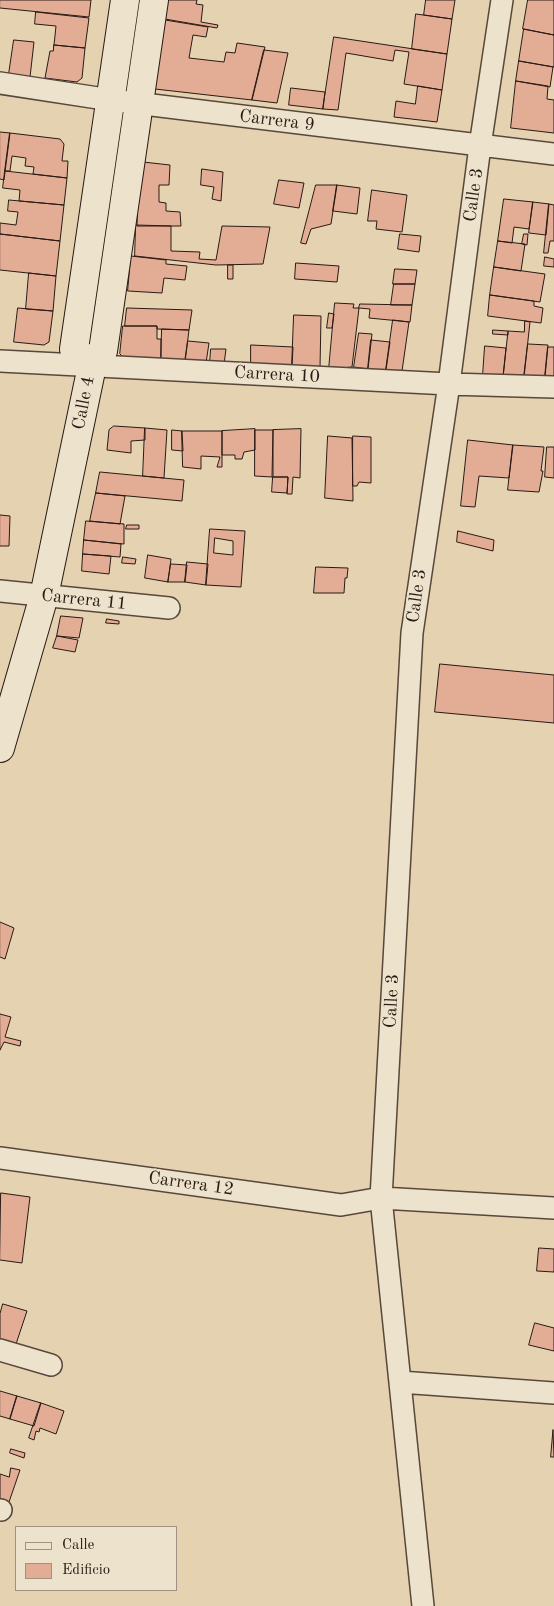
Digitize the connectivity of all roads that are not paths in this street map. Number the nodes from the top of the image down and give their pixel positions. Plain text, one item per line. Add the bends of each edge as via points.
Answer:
1 (125, 0) edge
2 (154, 0) edge
3 (502, 0) edge
4 (0, 83) edge
5 (110, 100) junction
6 (139, 104) junction
7 (480, 146) junction
8 (554, 154) edge
9 (0, 362) edge
10 (92, 366) junction
11 (449, 384) junction
12 (554, 387) edge
13 (0, 591) edge
14 (44, 596) junction
15 (169, 608) dead end
16 (0, 748) edge
17 (0, 1158) edge
18 (381, 1198) junction
19 (554, 1208) edge
20 (0, 1350) edge
21 (51, 1365) dead end
22 (400, 1382) junction
23 (554, 1393) edge
24 (423, 1606) edge

1 - 5 street, Calle 4
2 - 6 street
3 - 7 street, Calle 3
4 - 5 street, Carrera 9
5 - 6 street, Carrera 9
5 - 10 street, Calle 4 via 74,349
6 - 7 street, Carrera 9
6 - 10 street via 103,351
7 - 8 street, Carrera 9
7 - 11 street, Calle 3
9 - 10 street, Carrera 10
10 - 11 street, Carrera 10
10 - 14 street, Calle 4
11 - 12 street, Carrera 10
11 - 18 street, Calle 3 via 412,633
13 - 14 street, Carrera 11
14 - 15 street, Carrera 11
14 - 16 street, Calle 4
17 - 18 street, Carrera 12 via 341,1205
18 - 19 street, Carrera 12
18 - 22 street, Calle 3
20 - 21 street
22 - 23 street
22 - 24 street, Calle 3

